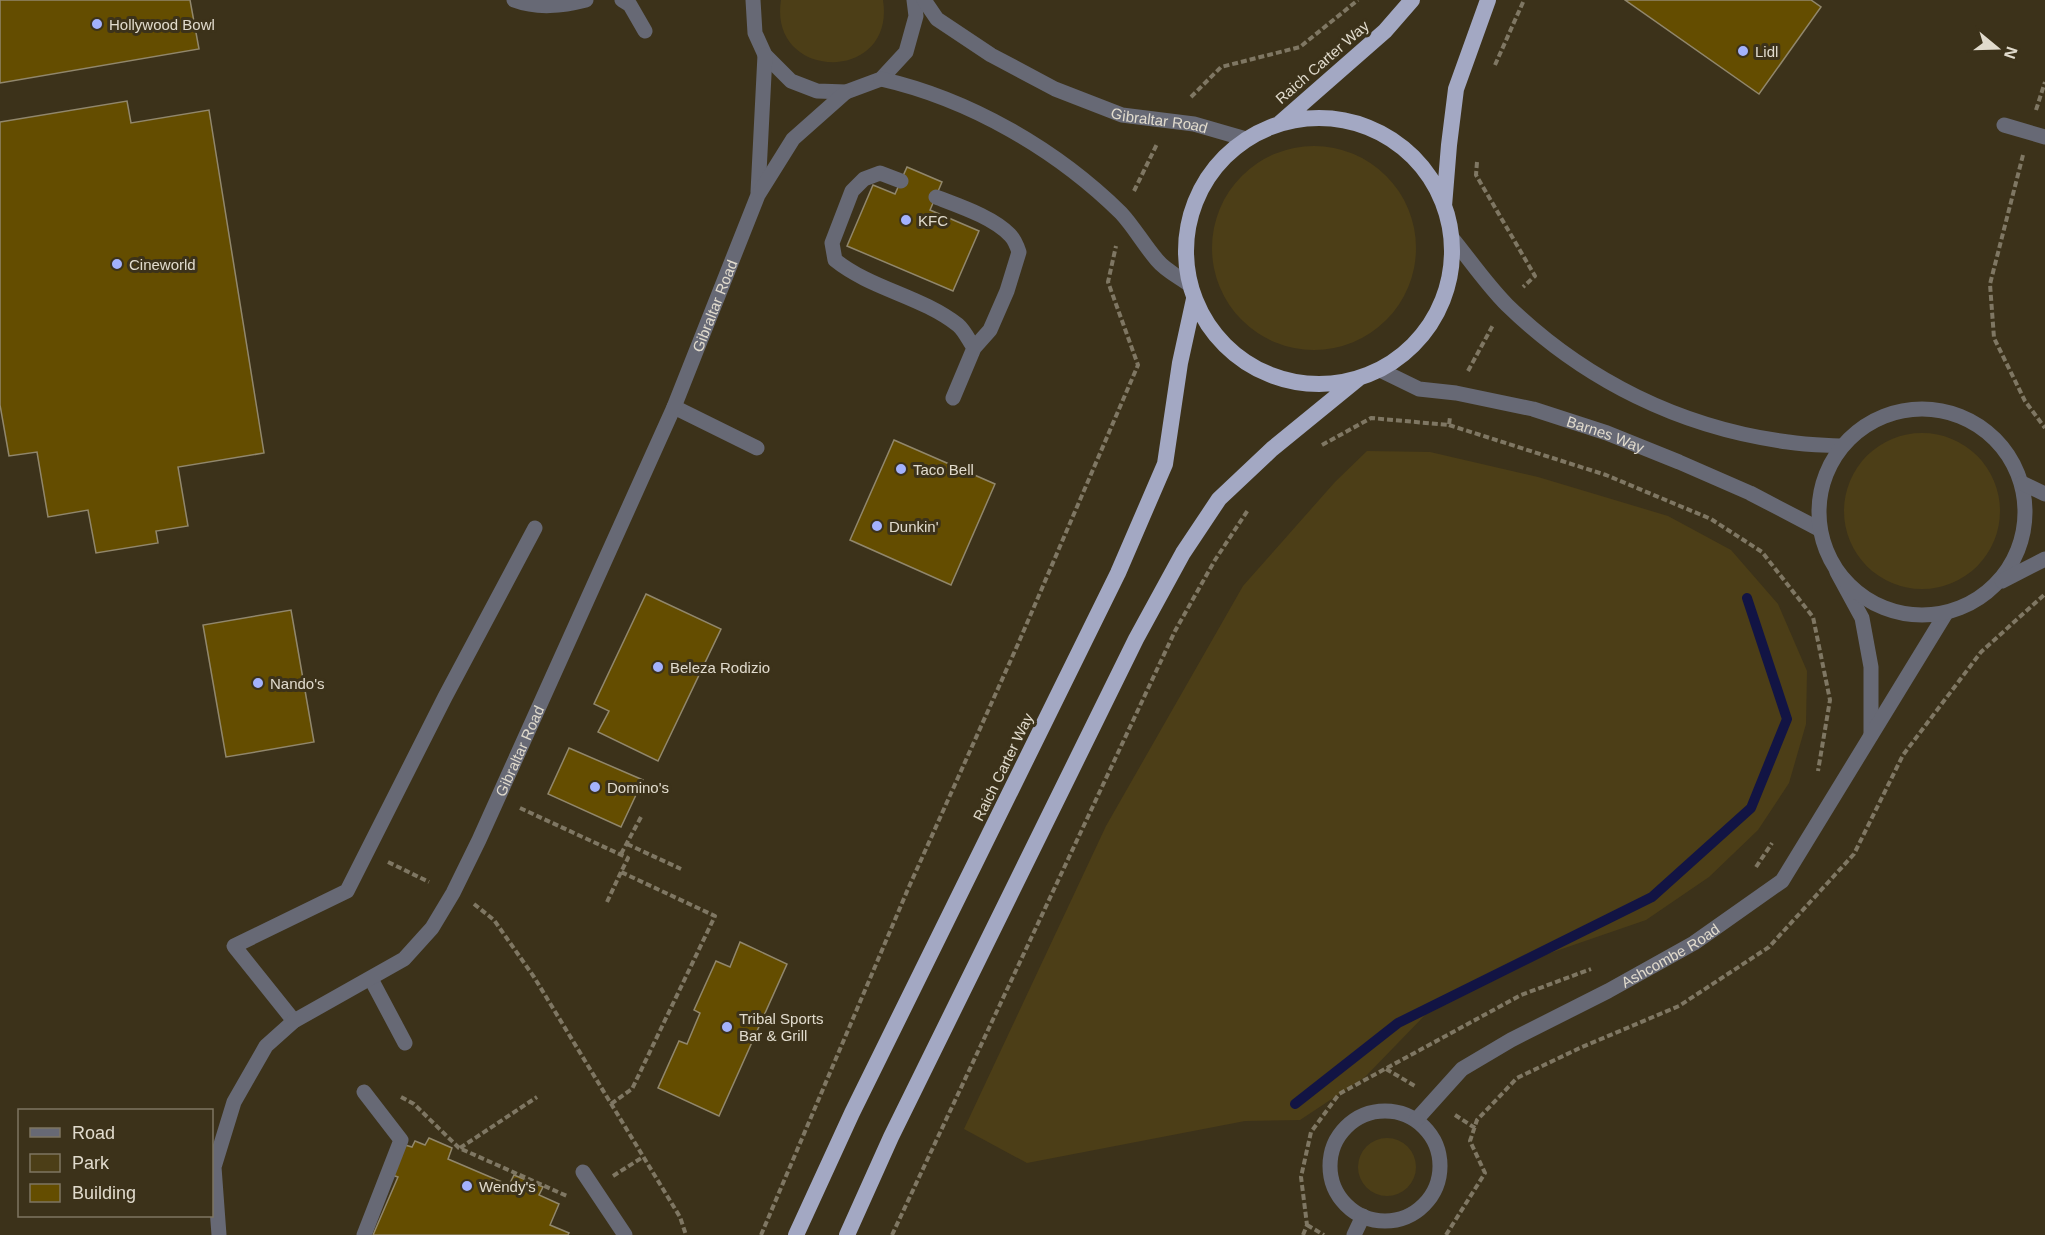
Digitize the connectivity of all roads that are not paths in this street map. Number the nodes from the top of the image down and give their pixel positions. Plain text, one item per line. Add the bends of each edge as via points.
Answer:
1 (514, 0) edge
2 (586, 0) edge
3 (622, 0) edge
4 (753, 0) edge
5 (914, 0) edge
6 (924, 0) edge
7 (1412, 0) edge
8 (1488, 0) edge
9 (645, 31) dead end
10 (765, 55) junction
11 (880, 79) junction
12 (846, 92) junction
13 (1279, 124) junction
14 (2004, 126) dead end
15 (2037, 135) edge
16 (1246, 140) junction
17 (901, 181) dead end
18 (758, 195) junction
19 (936, 197) dead end
20 (1444, 206) junction
21 (1452, 238) junction
22 (1192, 292) junction
23 (974, 348) junction
24 (1380, 370) junction
25 (1359, 378) junction
26 (953, 398) dead end
27 (674, 407) junction
28 (1842, 446) junction
29 (757, 448) dead end
30 (2022, 483) junction
31 (2045, 494) edge
32 (535, 528) dead end
33 (1819, 529) junction
34 (2045, 559) edge
35 (1837, 572) junction
36 (1998, 583) junction
37 (1946, 613) junction
38 (1871, 735) junction
39 (371, 979) junction
40 (294, 1021) junction
41 (405, 1043) dead end
42 (364, 1092) dead end
43 (1416, 1120) junction
44 (583, 1172) dead end
45 (1363, 1216) junction
46 (219, 1235) edge
47 (364, 1235) edge
48 (625, 1235) edge
49 (796, 1235) edge
50 (847, 1235) edge
51 (1354, 1235) edge

1 - 2 street via 529,6 554,6
3 - 9 street via 630,5
4 - 10 street via 755,33
5 - 11 street via 916,16 906,52
6 - 16 street, Gibraltar Road via 937,19 991,55 1055,89 1122,116 1194,124
7 - 13 highway, Raich Carter Way via 1386,31
8 - 20 highway via 1456,89
10 - 12 street via 791,81 817,91
10 - 18 street, Gibraltar Road
11 - 12 street
11 - 22 street via 908,85 973,111 1078,175 1122,215 1159,262
12 - 18 street, Gibraltar Road via 793,139
13 - 16 highway
13 - 20 highway via 1313,118 1346,120 1378,132 1407,150 1429,176
14 - 15 street
16 - 22 highway via 1223,158 1192,209 1186,267
17 - 23 street via 880,173 864,179 852,191 832,243 835,260 851,273 945,317 960,327
18 - 27 street, Gibraltar Road
19 - 23 street via 996,224 1011,235 1019,252 990,330
20 - 21 highway
21 - 24 highway via 1451,270 1443,300 1428,328
21 - 28 street via 1505,303 1545,339 1635,397 1684,418 1736,433 1789,443
22 - 25 highway via 1210,329 1233,353 1261,372 1304,383
22 - 49 highway, Raich Carter Way via 1165,464 1119,573 852,1113
23 - 26 street
24 - 25 highway
24 - 33 street, Barnes Way via 1419,388 1533,408 1607,433 1750,493
25 - 50 highway via 1272,449 1220,499 1183,553 1136,639 958,999
27 - 29 street
27 - 39 street, Gibraltar Road via 453,893 432,928 404,959
28 - 30 street via 1861,428 1885,415 1911,409 1944,411 1974,422 1995,438
28 - 33 street via 1822,485
30 - 31 street
30 - 36 street via 2026,509 2023,536 2014,561
32 - 40 street via 347,891 234,946
33 - 35 street
34 - 36 street
35 - 37 street via 1859,594 1886,609 1915,616
35 - 38 street via 1862,618 1871,667
36 - 37 street via 1974,602
37 - 38 street, Ashcombe Road
38 - 43 street, Ashcombe Road via 1782,881 1694,943 1462,1069
39 - 40 street, Gibraltar Road
39 - 41 street
40 - 46 street, Gibraltar Road via 266,1046 234,1102 214,1167
42 - 47 street via 401,1140
43 - 45 street via 1431,1135 1439,1154 1440,1174 1433,1194 1418,1211 1397,1220 1375,1221
43 - 45 street via 1397,1112 1377,1111 1357,1118 1341,1132 1331,1152 1330,1175 1338,1196 1353,1212
44 - 48 street
45 - 51 street

